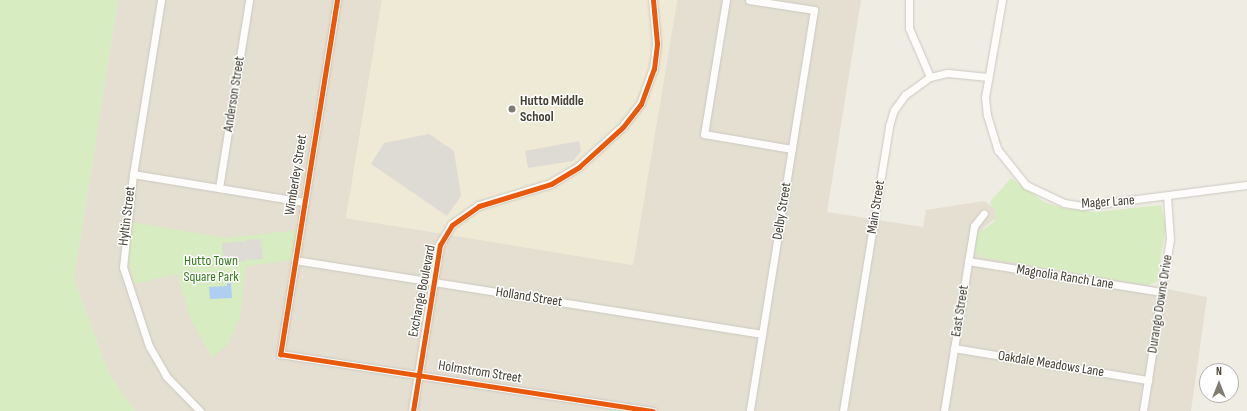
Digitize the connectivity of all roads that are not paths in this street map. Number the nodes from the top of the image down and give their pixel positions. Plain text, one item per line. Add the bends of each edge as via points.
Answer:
1 (161, 0) edge
2 (249, 0) edge
3 (337, 0) edge
4 (653, 0) edge
5 (726, 0) edge
6 (749, 0) edge
7 (909, 0) edge
8 (1002, 0) edge
9 (930, 77) junction
10 (988, 77) junction
11 (792, 150) junction
12 (133, 174) junction
13 (1247, 185) edge
14 (219, 188) junction
15 (1167, 196) junction
16 (304, 202) junction
17 (984, 213) dead end
18 (295, 260) junction
19 (968, 261) junction
20 (434, 282) junction
21 (1162, 292) junction
22 (762, 334) junction
23 (954, 348) junction
24 (280, 354) joint
25 (419, 375) junction
26 (1148, 380) junction
27 (200, 411) edge
28 (413, 411) edge
29 (652, 411) edge
30 (750, 411) edge
31 (843, 411) edge
32 (944, 411) edge
33 (1143, 411) edge

1 - 12 street, Hyltin Street
2 - 14 street, Anderson Street
3 - 16 street, Wimberley Street
4 - 20 street, Exchange Boulevard via 656,43 654,69 641,104 623,127 579,167 551,184 479,206 452,225 440,245
5 - 11 street via 704,134
6 - 11 street, Delby Street via 814,10
7 - 9 street via 909,28
8 - 10 street, Mager Lane
9 - 10 street, Main Street via 948,73
9 - 31 street, Main Street via 898,102 889,126
10 - 15 street, Mager Lane via 985,97 990,132 1008,166 1026,185 1050,198 1082,206
11 - 22 street, Delby Street
12 - 14 street
12 - 27 street, Hyltin Street via 123,250 132,302 149,346 166,376
13 - 15 street, Mager Lane
14 - 16 street
15 - 21 street, Durango Downs Drive via 1170,238
16 - 18 street, Wimberley Street
17 - 19 street, East Street via 974,226
18 - 20 street, Holland Street
18 - 24 street, Wimberley Street
19 - 21 street, Magnolia Ranch Lane
19 - 23 street, East Street
20 - 22 street, Holland Street
20 - 25 street, Exchange Boulevard
21 - 26 street, Durango Downs Drive
22 - 30 street, Delby Street
23 - 26 street, Oakdale Meadows Lane
23 - 32 street, East Street
24 - 25 street, Holmstrom Street
25 - 28 street, Exchange Boulevard
25 - 29 street, Holmstrom Street
26 - 33 street, Durango Downs Drive

